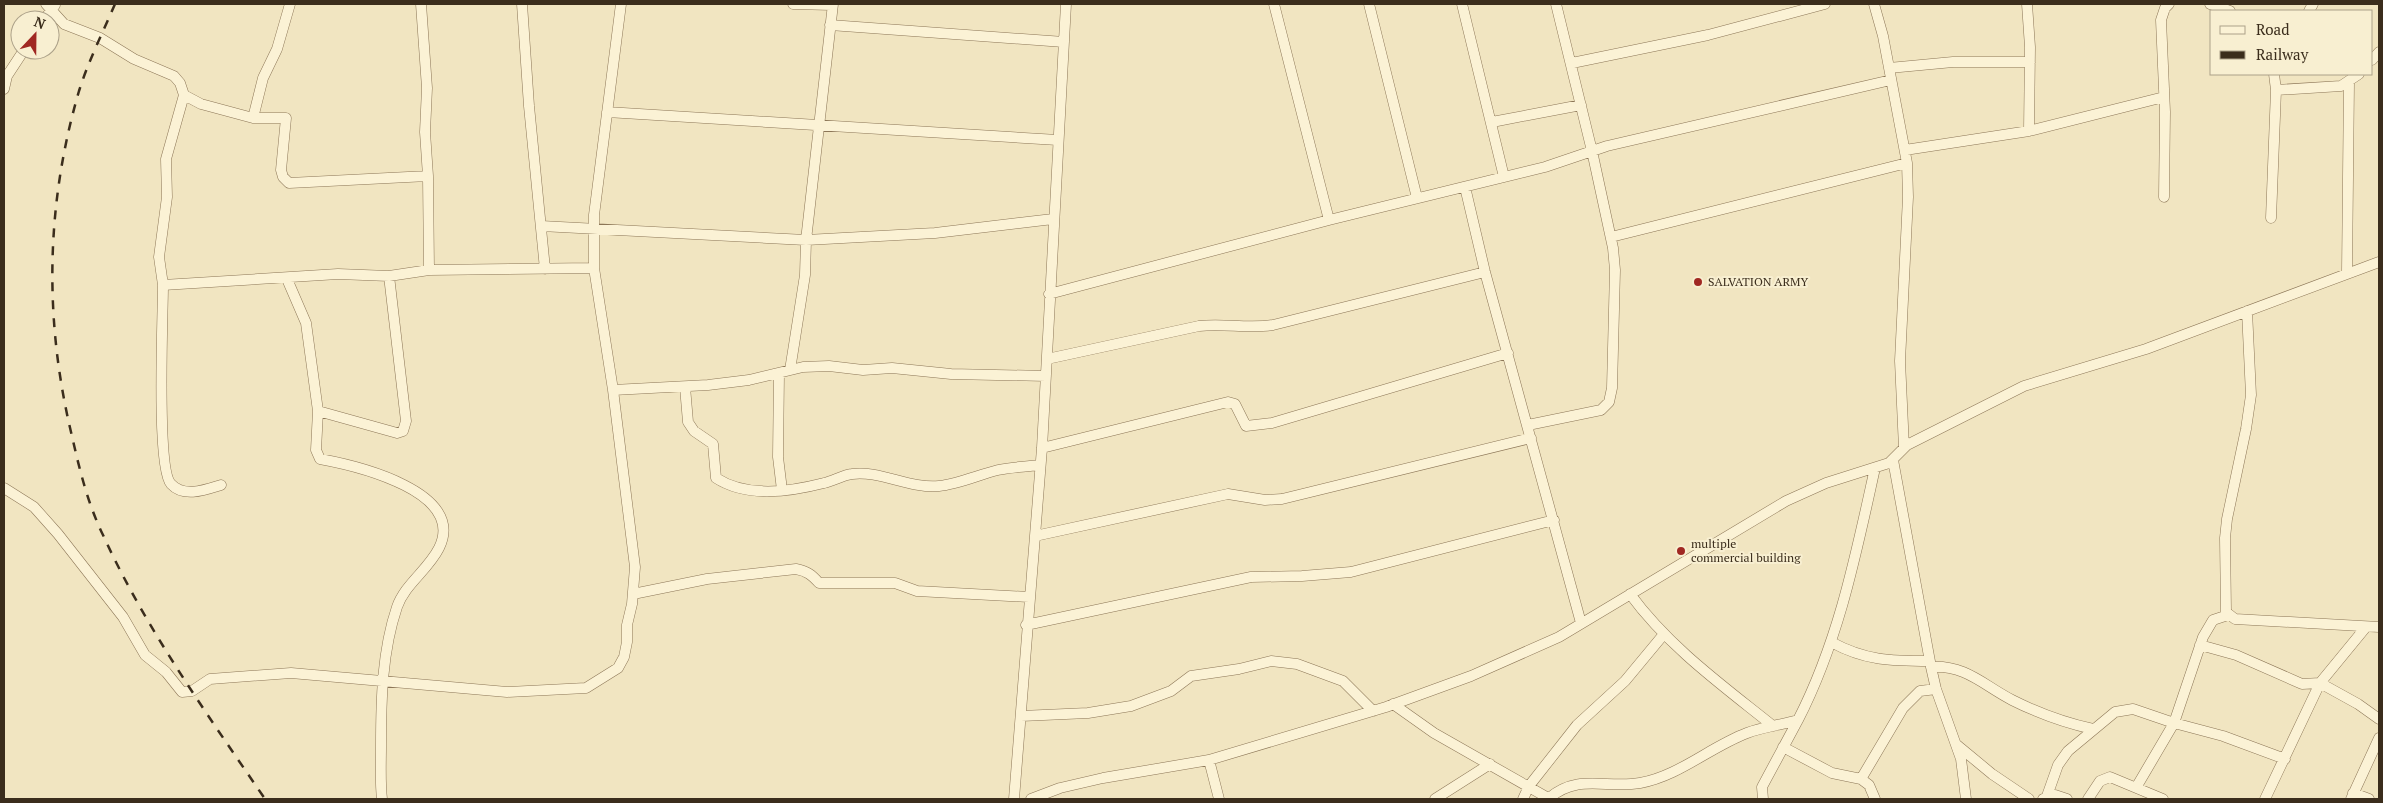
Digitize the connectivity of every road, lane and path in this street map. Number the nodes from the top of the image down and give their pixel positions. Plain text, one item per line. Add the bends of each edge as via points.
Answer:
1 (290, 4) edge
2 (421, 4) edge
3 (522, 4) edge
4 (622, 4) edge
5 (794, 4) edge
6 (1066, 4) edge
7 (1274, 4) edge
8 (1369, 4) edge
9 (1462, 4) edge
10 (1556, 4) edge
11 (1825, 4) edge
12 (1874, 4) edge
13 (2027, 4) edge
14 (2169, 4) edge
15 (2210, 4) edge
16 (832, 5) edge
17 (51, 6) edge
18 (2227, 10) edge
19 (830, 25) junction
20 (1064, 42) junction
21 (17, 60) edge
22 (2030, 62) junction
23 (1572, 63) junction
24 (1889, 68) junction
25 (2274, 75) edge
26 (2358, 75) edge
27 (1891, 80) junction
28 (2349, 82) junction
29 (4, 89) edge
30 (2276, 90) junction
31 (184, 94) junction
32 (2164, 97) junction
33 (1581, 104) junction
34 (607, 112) junction
35 (253, 118) junction
36 (1492, 122) junction
37 (820, 126) junction
38 (2029, 131) junction
39 (1058, 140) junction
40 (1592, 150) junction
41 (1905, 150) junction
42 (1907, 163) junction
43 (428, 176) junction
44 (1504, 177) junction
45 (1466, 187) junction
46 (2164, 197) dead end
47 (1417, 198) junction
48 (2271, 218) dead end
49 (1053, 220) junction
50 (1329, 220) junction
51 (541, 226) junction
52 (593, 230) junction
53 (1611, 237) junction
54 (806, 240) junction
55 (2379, 262) edge
56 (594, 268) junction
57 (545, 269) junction
58 (429, 270) junction
59 (1485, 272) junction
60 (2347, 273) junction
61 (390, 276) junction
62 (287, 279) junction
63 (163, 285) junction
64 (1049, 294) junction
65 (2248, 312) junction
66 (1508, 353) junction
67 (1047, 359) junction
68 (790, 370) junction
69 (778, 373) junction
70 (1046, 376) junction
71 (685, 387) junction
72 (613, 390) junction
73 (318, 411) junction
74 (1528, 426) junction
75 (1531, 438) junction
76 (1042, 448) junction
77 (1904, 448) junction
78 (1893, 460) junction
79 (1039, 465) junction
80 (1875, 468) junction
81 (221, 485) dead end
82 (4, 488) edge
83 (782, 490) junction
84 (1554, 520) junction
85 (1035, 536) junction
86 (633, 594) junction
87 (1630, 594) junction
88 (1029, 597) junction
89 (2228, 615) junction
90 (1581, 623) junction
91 (1026, 625) junction
92 (2366, 626) junction
93 (2379, 627) edge
94 (1664, 634) junction
95 (1831, 642) junction
96 (2200, 645) junction
97 (1931, 664) junction
98 (383, 682) junction
99 (2320, 683) junction
100 (1936, 689) junction
101 (1393, 704) junction
102 (1373, 711) junction
103 (1020, 716) junction
104 (2379, 718) edge
105 (1798, 720) junction
106 (2174, 723) junction
107 (1773, 726) junction
108 (2093, 730) junction
109 (2379, 738) edge
110 (1784, 746) junction
111 (1957, 746) junction
112 (2285, 759) junction
113 (1209, 760) junction
114 (1490, 764) junction
115 (1861, 779) junction
116 (1529, 786) junction
117 (2137, 786) junction
118 (2352, 796) edge
119 (2045, 798) edge
120 (382, 799) edge
121 (1014, 799) edge
122 (1031, 799) edge
123 (1219, 799) edge
124 (1435, 799) edge
125 (1524, 799) edge
126 (1550, 799) edge
127 (1763, 799) edge
128 (1875, 799) edge
129 (1966, 799) edge
130 (2029, 799) edge
131 (2067, 799) edge
132 (2088, 799) edge
133 (2163, 799) edge
134 (2265, 799) edge
135 (2369, 799) edge

1 - 35 street via 277,49 263,78
2 - 43 street via 427,88
3 - 51 street
4 - 34 street
5 - 16 street
6 - 20 street
7 - 50 street
8 - 47 street
9 - 36 street
10 - 23 street
11 - 23 street via 1708,35
12 - 24 street
13 - 22 street
14 - 32 street via 2161,20
15 - 18 street
16 - 19 street
17 - 31 street via 64,24 100,38 134,59 174,76
19 - 20 street
19 - 37 street
20 - 39 street
21 - 29 street via 7,76
22 - 24 street via 1953,62
22 - 38 street
23 - 33 street
24 - 27 street
25 - 30 street
26 - 28 street
27 - 40 street
27 - 41 street
28 - 30 street via 2326,88
28 - 60 street
30 - 48 street
31 - 35 street via 201,104
31 - 63 street via 166,159 167,197 159,257
32 - 38 street
32 - 46 street
33 - 36 street
33 - 40 street
34 - 37 street
34 - 52 street
35 - 43 street via 286,118 281,170 289,183
36 - 44 street
37 - 39 street
37 - 54 street
38 - 41 street
39 - 49 street
40 - 44 street
40 - 53 street
41 - 42 street
42 - 53 street
42 - 77 street via 1900,361
43 - 58 street
44 - 45 street
45 - 47 street
45 - 59 street
47 - 50 street
49 - 54 street via 935,234
49 - 64 street
50 - 64 street
51 - 52 street
51 - 57 street
52 - 54 street
52 - 56 street
53 - 74 street via 1615,270 1609,402 1601,410
54 - 68 street via 805,275
55 - 60 street
56 - 57 street
56 - 72 street
57 - 58 street
58 - 61 street
59 - 66 street
59 - 67 street via 1273,325 1199,326
60 - 65 street
61 - 62 street via 338,274
61 - 73 street via 406,421 402,431 397,433
62 - 63 street
62 - 73 street via 306,323
63 - 81 street via 161,429 166,476 175,487 191,492
64 - 67 street
65 - 77 street via 2124,357 2024,386
65 - 89 street via 2250,395 2227,519 2225,596
66 - 74 street
66 - 76 street via 1272,423 1247,426 1234,404 1228,402
67 - 70 street
68 - 69 street
68 - 70 street via 828,366
69 - 71 street via 749,380
69 - 83 street via 778,457
70 - 76 street
71 - 72 street
71 - 83 street via 688,422 694,431 713,444 716,478 749,490
72 - 86 street via 635,566
73 - 98 street via 316,450 320,459 371,470 429,500 443,521 444,534 438,549 398,605
74 - 75 street
75 - 84 street
75 - 85 street via 1282,499 1265,500 1228,494
76 - 79 street
77 - 78 street
78 - 80 street
78 - 97 street
79 - 83 street via 1000,470 938,486 862,473
79 - 85 street
80 - 87 street via 1826,483 1786,501
80 - 95 street via 1847,594
82 - 98 street via 34,507 58,534 124,617 145,655 166,672 182,692 192,691 210,679 291,673
84 - 90 street
84 - 91 street via 1351,572 1251,577
85 - 88 street
86 - 88 street via 707,579 796,569 812,575 818,584 895,583 917,590
86 - 98 street via 624,657 611,674 586,688 506,692
87 - 90 street
87 - 94 street
88 - 91 street
89 - 92 street via 2236,619
89 - 96 street via 2213,620
90 - 101 street via 1532,651
91 - 103 street
92 - 93 street
92 - 99 street
94 - 107 street via 1690,660
94 - 116 street via 1624,681 1577,725
95 - 97 street via 1859,656
95 - 105 street
96 - 99 street via 2236,655 2302,684
96 - 106 street
97 - 100 street
97 - 108 street via 1962,670 2032,709
98 - 120 street
99 - 104 street
99 - 112 street
100 - 111 street
100 - 115 street via 1920,691 1903,708
101 - 102 street
101 - 114 street via 1434,733
102 - 103 street via 1343,681 1297,664 1271,662 1191,676 1171,691 1131,706 1088,713
102 - 113 street
103 - 121 street
105 - 107 street
105 - 110 street
106 - 108 street via 2139,710 2126,709 2115,712
106 - 112 street
106 - 117 street
107 - 126 street via 1747,733 1656,779 1625,784 1576,784 1558,790
108 - 119 street via 2068,751 2058,765
109 - 118 street
110 - 115 street via 1832,773
110 - 127 street via 1762,787
111 - 129 street
111 - 130 street
112 - 134 street
113 - 122 street via 1103,778
113 - 123 street
114 - 116 street
114 - 124 street
115 - 128 street
116 - 125 street
116 - 126 street
117 - 132 street via 2106,777
117 - 133 street
118 - 135 street
119 - 131 street via 2055,795

